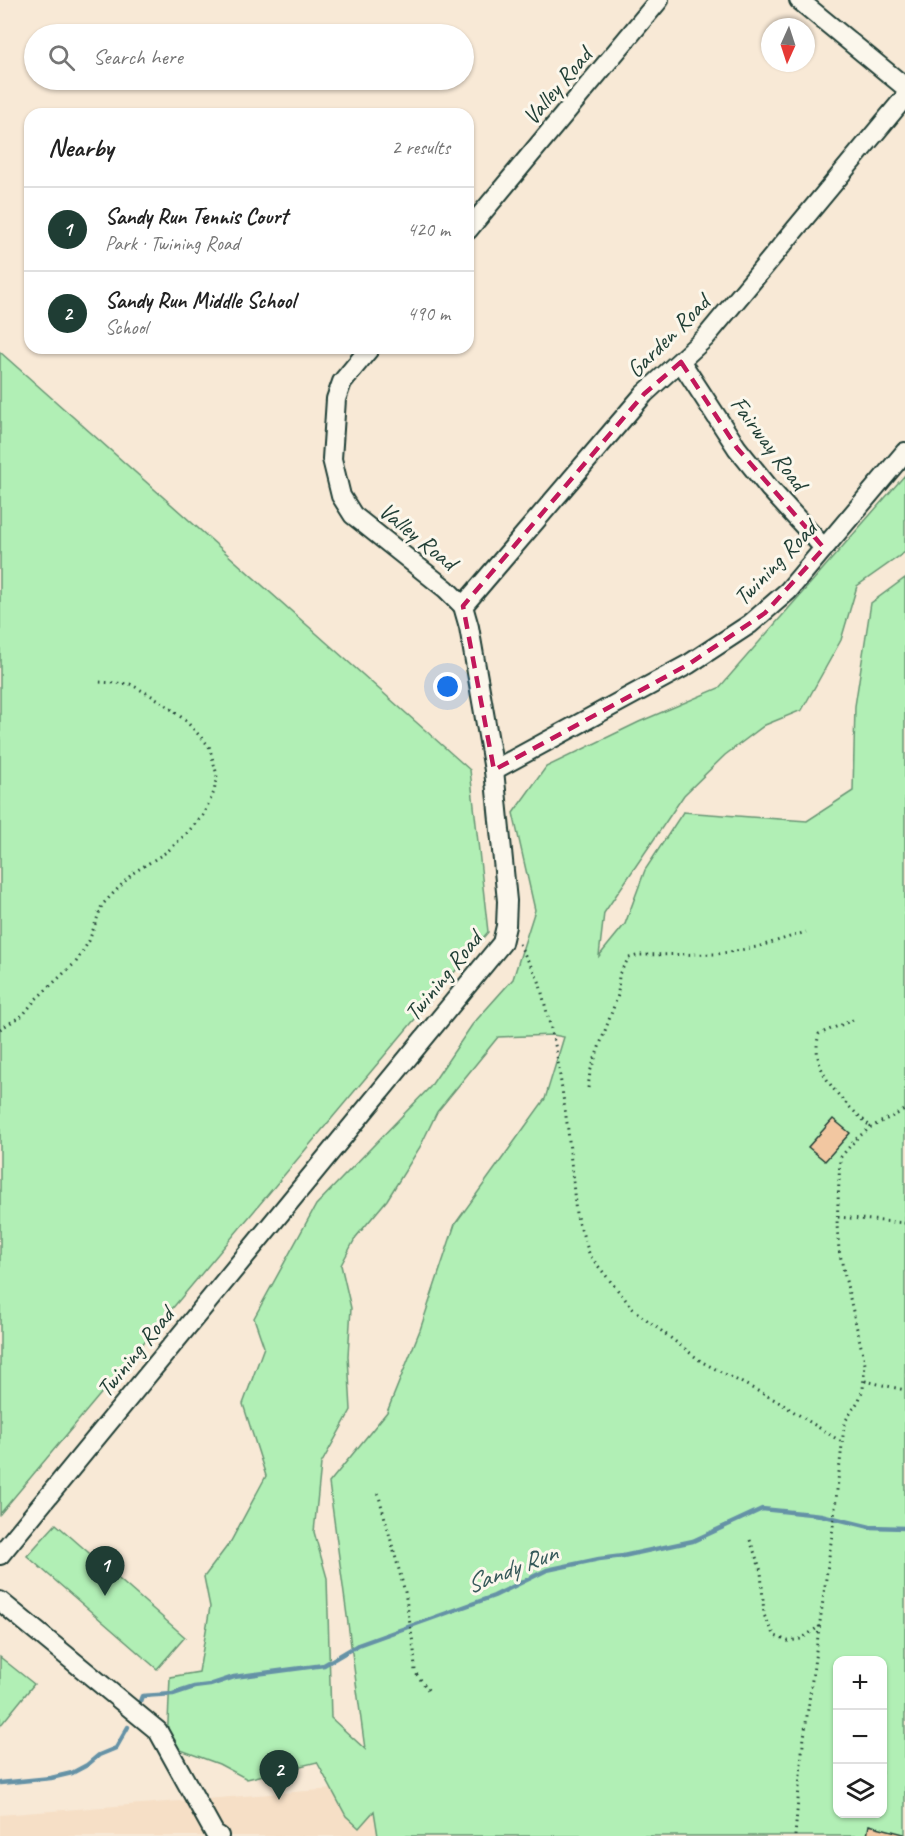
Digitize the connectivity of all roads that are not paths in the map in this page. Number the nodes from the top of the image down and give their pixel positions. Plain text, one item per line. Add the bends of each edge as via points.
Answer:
1 (659, 0) edge
2 (799, 0) edge
3 (905, 87) edge
4 (905, 97) edge
5 (474, 223) edge
6 (365, 354) edge
7 (681, 362) junction
8 (905, 452) edge
9 (824, 548) junction
10 (463, 606) junction
11 (494, 770) junction
12 (0, 1555) edge
13 (0, 1601) edge
14 (216, 1835) edge

1 - 5 street, Valley Road
2 - 3 street
4 - 7 street, Garden Road
6 - 10 street, Valley Road via 342,382 336,399 332,459 341,496 353,515
7 - 9 street, Fairway Road via 737,448
7 - 10 street, Garden Road via 644,394
8 - 9 street, Twining Road
9 - 11 street, Twining Road via 788,591 750,624 689,664
10 - 11 street, Valley Road
11 - 12 street, Twining Road via 507,902 502,943
13 - 14 street via 158,1731

